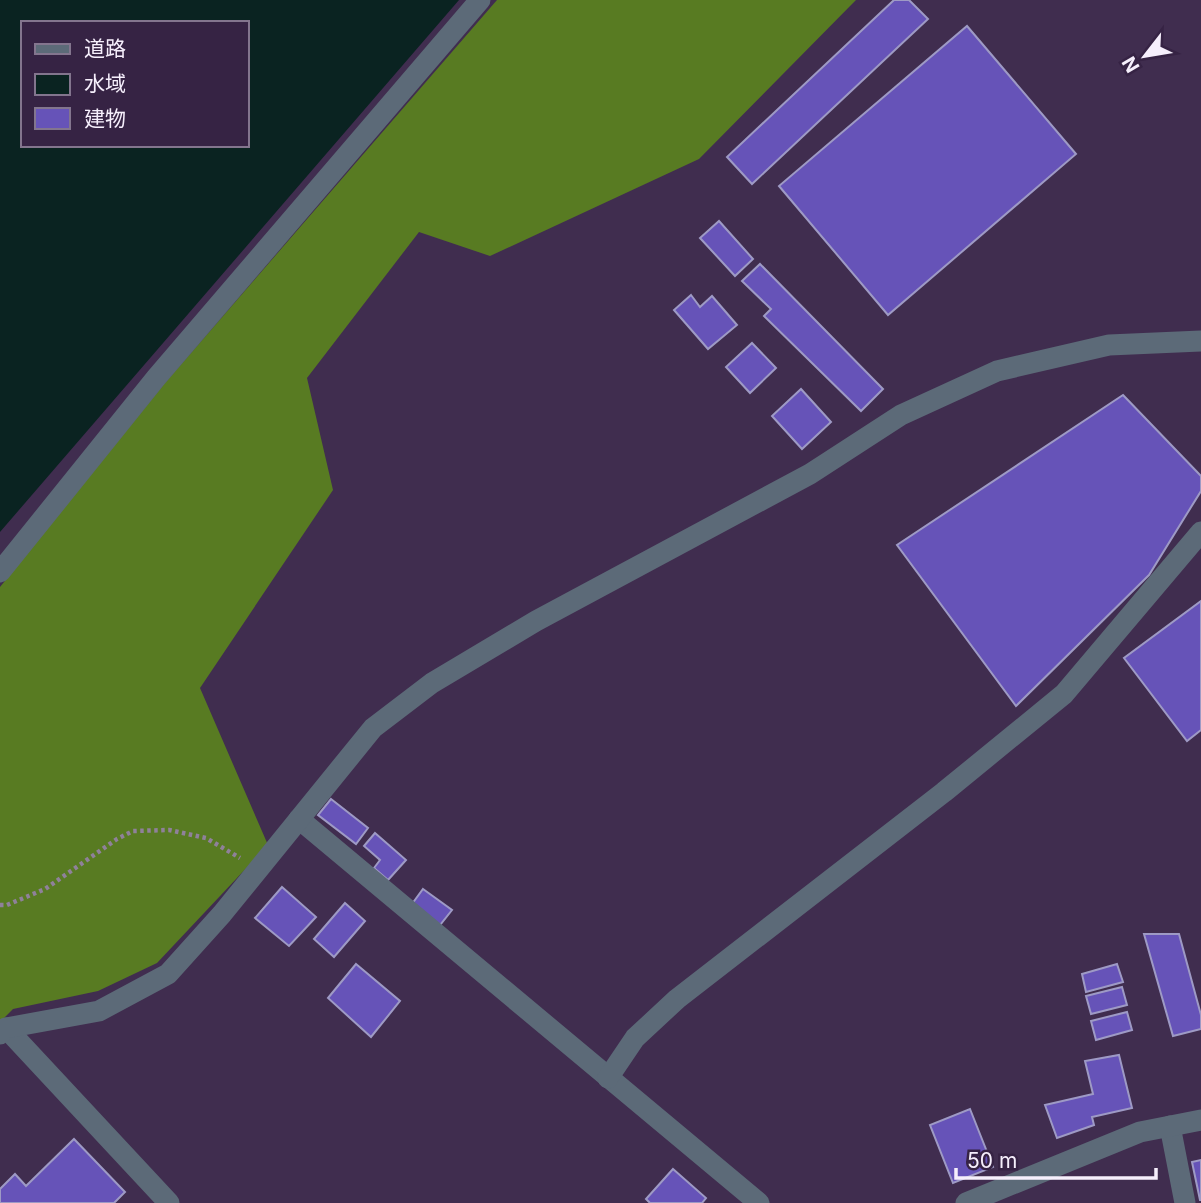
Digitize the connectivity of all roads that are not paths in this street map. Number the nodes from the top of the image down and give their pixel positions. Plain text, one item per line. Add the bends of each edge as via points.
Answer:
1 (480, 0) edge
2 (1201, 341) edge
3 (1201, 532) edge
4 (0, 572) edge
5 (299, 819) junction
6 (3, 1031) edge
7 (608, 1078) junction
8 (1201, 1120) edge
9 (1170, 1126) junction
10 (169, 1203) edge
11 (759, 1203) edge
12 (966, 1203) edge
13 (1185, 1203) edge

1 - 4 street via 156,378
2 - 5 street via 1108,345 997,371 901,415 810,474 536,621 432,683 373,727
3 - 7 street via 1064,694 677,999 635,1038
5 - 6 street via 168,974 99,1011
5 - 7 street
6 - 10 street
7 - 11 street
8 - 9 street
9 - 12 street via 1140,1132
9 - 13 street

